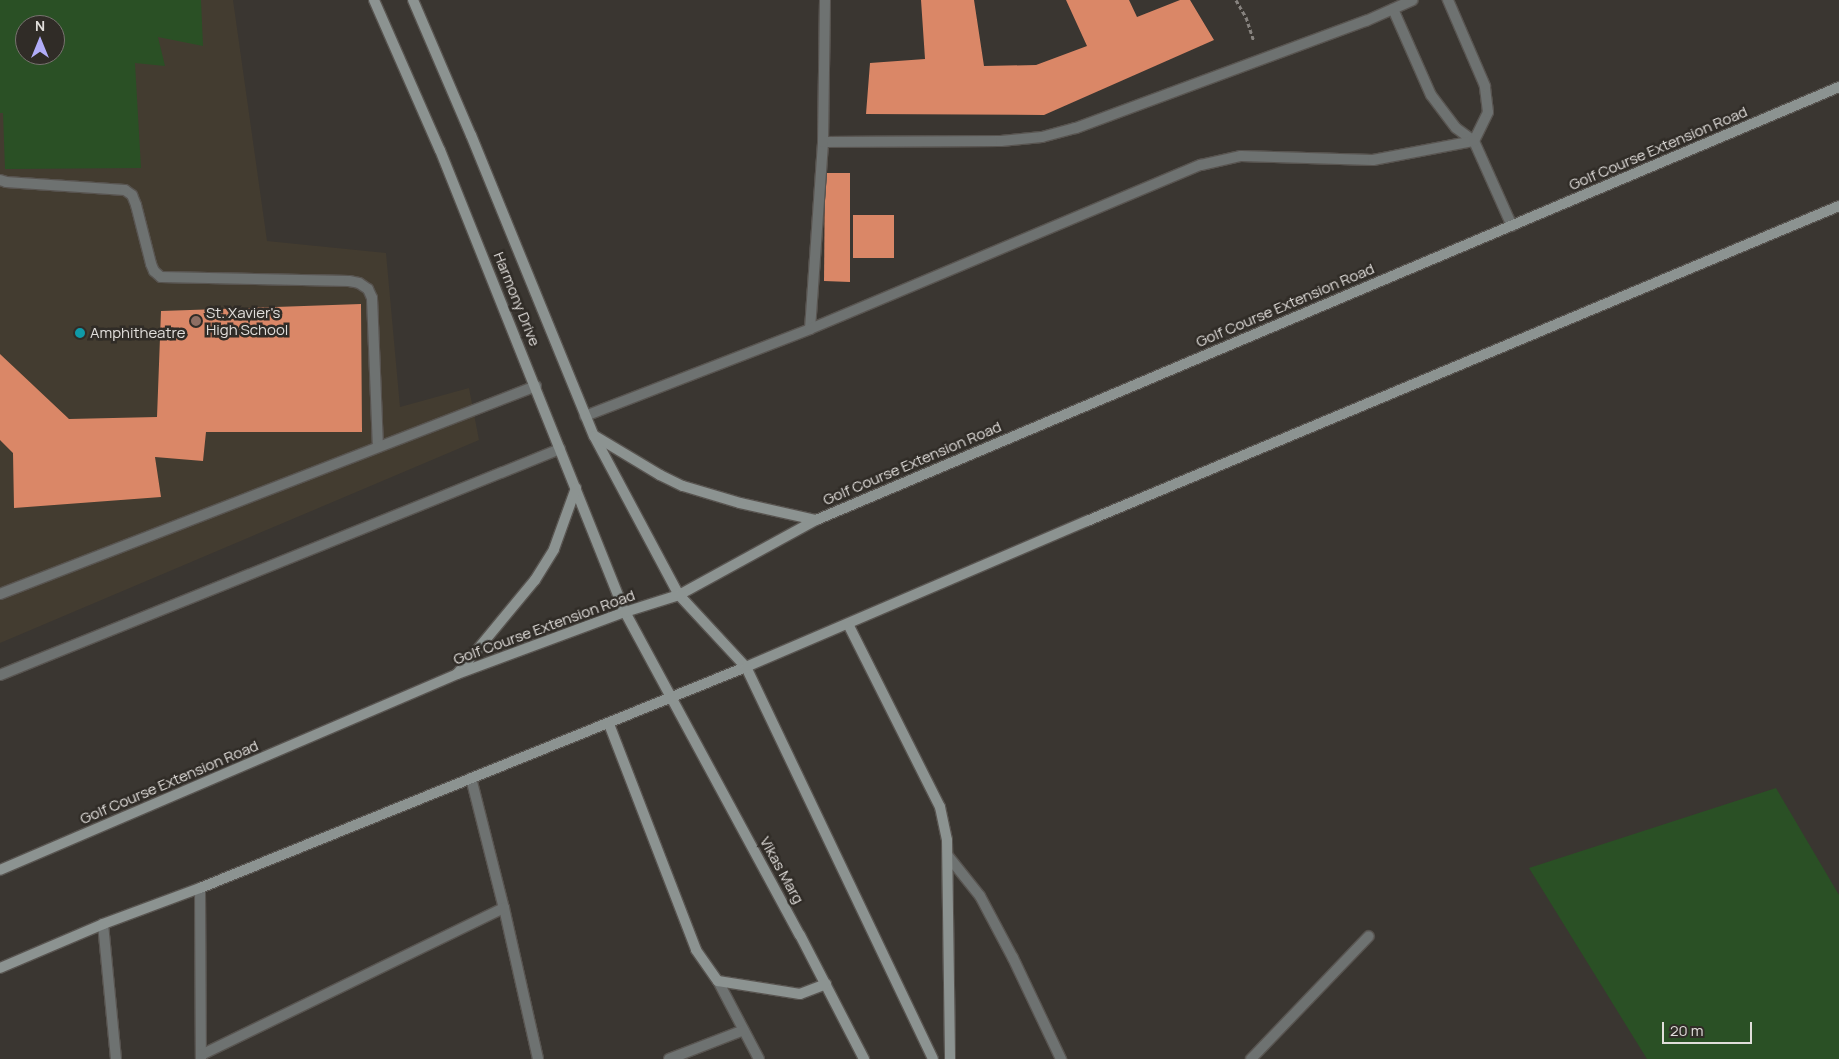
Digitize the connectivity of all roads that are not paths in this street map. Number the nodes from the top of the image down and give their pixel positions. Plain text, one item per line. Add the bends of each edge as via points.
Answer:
1 (374, 0) edge
2 (413, 0) edge
3 (825, 0) edge
4 (1413, 0) edge
5 (1448, 0) edge
6 (1393, 9) junction
7 (1839, 87) edge
8 (1474, 141) junction
9 (823, 142) junction
10 (0, 180) edge
11 (1839, 206) edge
12 (1512, 226) junction
13 (810, 329) junction
14 (536, 386) junction
15 (585, 416) junction
16 (594, 436) junction
17 (378, 446) junction
18 (560, 449) junction
19 (576, 488) junction
20 (816, 520) junction
21 (0, 594) edge
22 (679, 595) junction
23 (625, 612) junction
24 (848, 624) junction
25 (746, 667) junction
26 (457, 674) junction
27 (0, 675) edge
28 (670, 698) junction
29 (609, 724) junction
30 (471, 778) junction
31 (948, 856) junction
32 (0, 870) edge
33 (200, 888) junction
34 (504, 908) junction
35 (103, 924) junction
36 (1369, 936) dead end
37 (0, 968) edge
38 (718, 981) junction
39 (826, 984) junction
40 (744, 1030) junction
41 (201, 1057) edge
42 (116, 1059) edge
43 (538, 1059) edge
44 (669, 1059) edge
45 (759, 1059) edge
46 (864, 1059) edge
47 (934, 1059) edge
48 (950, 1059) edge
49 (1061, 1059) edge
50 (1252, 1059) edge

1 - 14 main road, Harmony Drive via 440,150
2 - 15 main road, Harmony Drive via 570,373
3 - 9 street
4 - 6 street
5 - 8 street via 1486,86 1488,112
6 - 8 street via 1431,95 1456,128
6 - 9 street via 1076,128 1042,137 1001,141
7 - 12 main road, Golf Course Extension Road
8 - 12 street
8 - 13 street via 1374,160 1241,156 1201,165
9 - 13 street
10 - 17 street via 125,190 132,195 136,205 151,264 162,277 349,281 368,289 372,298
11 - 24 main road
12 - 20 main road, Golf Course Extension Road
13 - 15 street
14 - 17 street
14 - 18 main road, Harmony Drive
15 - 16 main road, Harmony Drive
16 - 20 main road via 683,486
16 - 22 main road, Harmony Drive
17 - 21 street
18 - 19 main road, Harmony Drive
18 - 27 street
19 - 23 main road, Harmony Drive
19 - 26 main road via 554,549 535,580
20 - 22 main road, Golf Course Extension Road
22 - 23 main road, Golf Course Extension Road
22 - 25 main road, Harmony Drive
23 - 26 main road, Golf Course Extension Road
23 - 28 main road, Vikas Marg
24 - 25 main road
24 - 31 main road via 940,807 948,840
25 - 28 main road
25 - 47 main road, Harmony Drive
26 - 32 main road, Golf Course Extension Road
28 - 29 main road
28 - 39 main road, Vikas Marg
29 - 30 main road
29 - 38 main road via 696,950
30 - 33 main road
30 - 34 street
31 - 48 main road
31 - 49 street via 980,896 1014,958
33 - 35 main road
33 - 41 street
34 - 41 street
34 - 43 street
35 - 37 main road
35 - 42 street
36 - 50 street
38 - 39 main road via 800,994
38 - 40 street
39 - 46 main road, Vikas Marg
40 - 44 street
40 - 45 street

